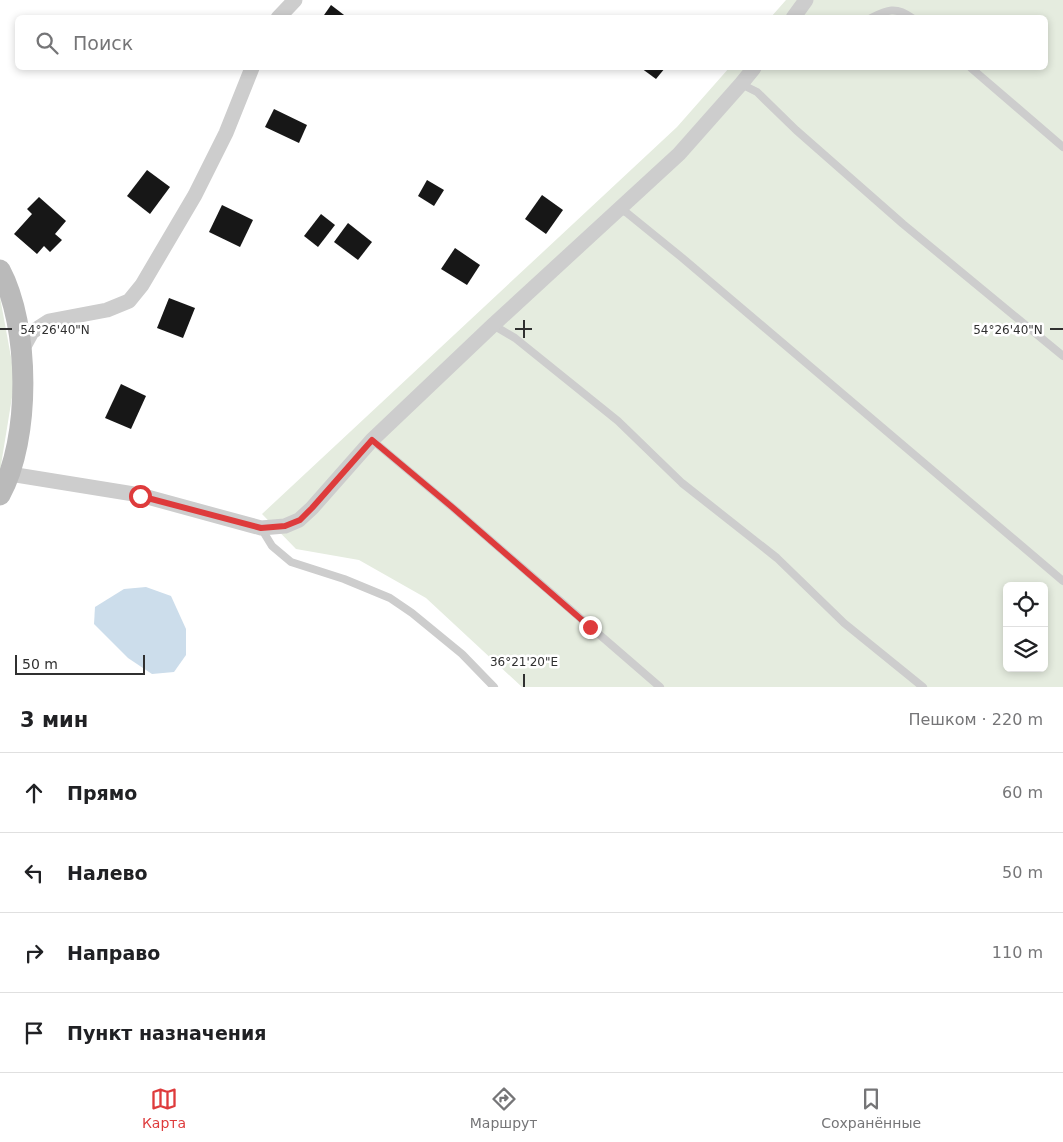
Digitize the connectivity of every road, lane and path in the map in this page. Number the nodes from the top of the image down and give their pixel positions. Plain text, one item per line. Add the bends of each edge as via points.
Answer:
1 (295, 0) edge
2 (806, 0) edge
3 (281, 15) edge
4 (794, 15) edge
5 (879, 15) edge
6 (908, 15) edge
7 (251, 70) edge
8 (752, 70) edge
9 (973, 70) edge
10 (741, 84) junction
11 (1063, 147) edge
12 (619, 210) junction
13 (0, 270) edge
14 (493, 325) junction
15 (21, 352) junction
16 (1063, 356) edge
17 (372, 440) junction
18 (10, 474) junction
19 (0, 495) edge
20 (261, 528) junction
21 (1063, 581) edge
22 (494, 687) edge
23 (660, 687) edge
24 (923, 687) edge

1 - 3 street
2 - 4 street
5 - 6 lane via 892,10
7 - 15 street via 226,133 195,195 142,285 129,301 107,310 49,321 32,332
8 - 10 street
9 - 11 lane
10 - 12 street via 679,154
10 - 16 lane via 757,92 904,224
12 - 14 street
12 - 21 lane via 680,256
13 - 15 street via 16,317
14 - 17 street
14 - 24 lane via 515,338 618,422 682,483 777,558 844,623
15 - 18 street via 18,443
17 - 20 street via 300,520 285,526
17 - 23 lane
18 - 19 street
18 - 20 street via 140,496
20 - 22 lane via 272,546 291,562 390,598 412,613 462,654

